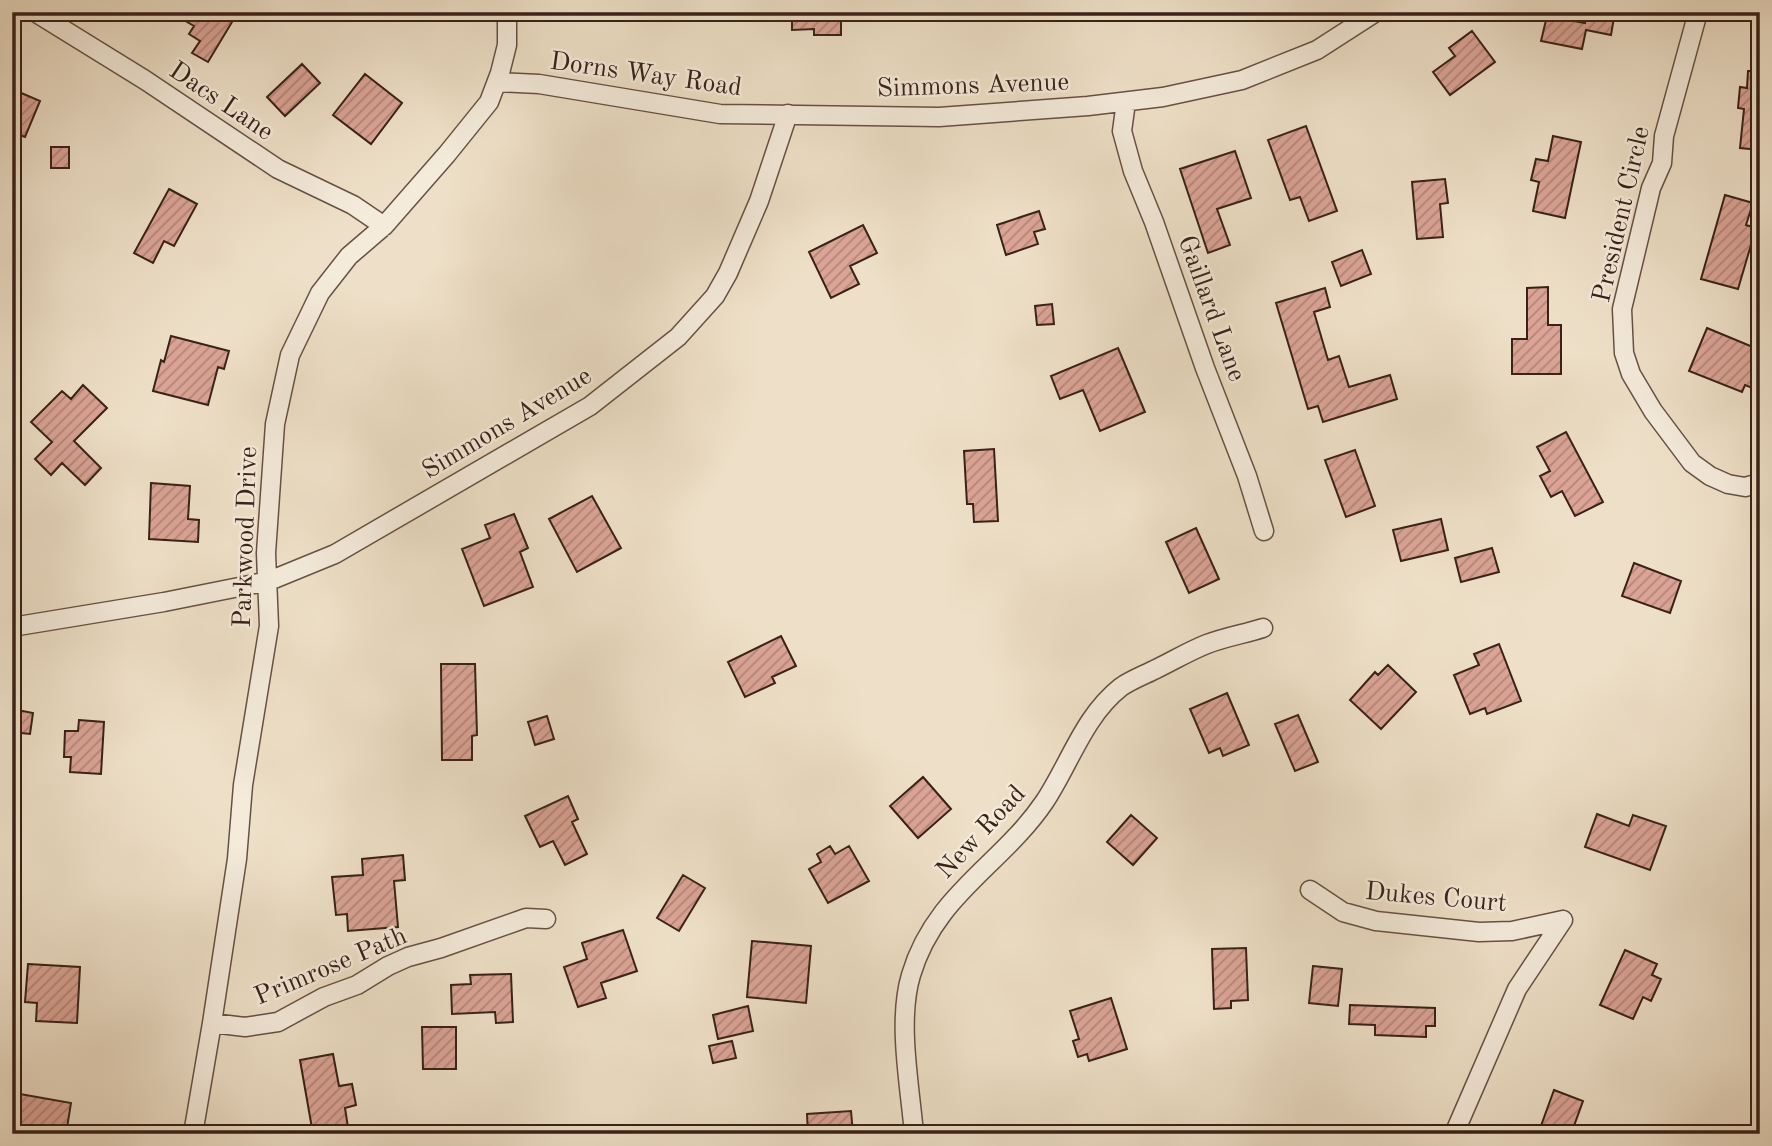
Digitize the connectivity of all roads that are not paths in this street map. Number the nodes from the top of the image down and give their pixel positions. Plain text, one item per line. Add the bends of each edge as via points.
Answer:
1 (35, 12) edge
2 (507, 12) edge
3 (1376, 12) edge
4 (1698, 12) edge
5 (497, 82) junction
6 (1126, 102) junction
7 (788, 114) junction
8 (384, 226) junction
9 (1760, 483) edge
10 (1264, 531) dead end
11 (269, 581) junction
12 (12, 627) edge
13 (1263, 628) dead end
14 (1310, 890) dead end
15 (546, 919) dead end
16 (212, 1023) junction
17 (193, 1134) edge
18 (915, 1134) edge
19 (1454, 1134) edge

1 - 8 street, Dacs Lane via 278,169 353,205
2 - 5 street, Parkwood Drive via 507,45
3 - 6 street, Simmons Avenue via 1317,50 1267,71
4 - 9 street, President Circle via 1622,309 1624,353 1653,411 1692,463 1728,484
5 - 7 street, Dorns Way Road via 539,84 720,114
5 - 8 street, Parkwood Drive via 489,102 469,128
6 - 7 street, Simmons Avenue via 939,117
6 - 10 street, Gaillard Lane via 1122,131 1133,171
7 - 11 street, Simmons Avenue via 729,273 678,337 590,406 335,554
8 - 11 street, Parkwood Drive via 349,256 320,293 290,355 275,424 266,553
11 - 12 street, Simmons Avenue
11 - 16 street, Parkwood Drive via 269,626
13 - 18 street, New Road via 1206,644 1117,691 1092,719 1017,837 967,883 938,918 918,956 905,998
14 - 19 street, Dukes Court via 1343,912 1376,921 1479,932 1512,931 1563,920 1517,989
15 - 16 street, Primrose Path via 526,918 408,957 278,1022 245,1027
16 - 17 street, Parkwood Drive

